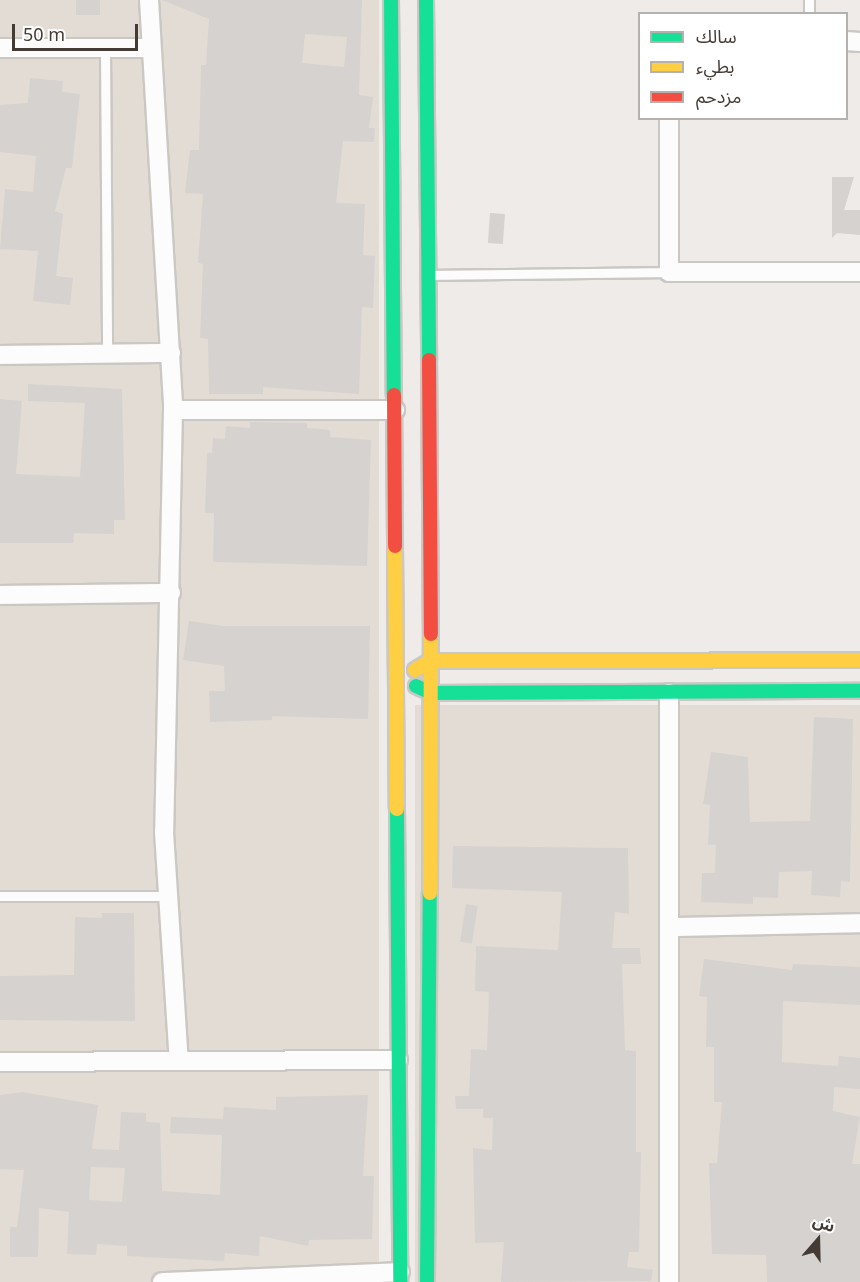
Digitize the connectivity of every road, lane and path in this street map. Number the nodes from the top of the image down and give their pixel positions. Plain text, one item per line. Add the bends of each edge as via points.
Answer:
1 (149, 0) edge
2 (391, 0) edge
3 (426, 0) edge
4 (0, 48) edge
5 (105, 48) junction
6 (149, 48) junction
7 (669, 120) edge
8 (669, 272) junction
9 (860, 272) edge
10 (425, 275) junction
11 (171, 353) junction
12 (107, 354) junction
13 (0, 355) edge
14 (173, 410) junction
15 (395, 410) junction
16 (171, 592) junction
17 (0, 595) edge
18 (860, 660) edge
19 (430, 661) junction
20 (400, 679) junction
21 (860, 691) edge
22 (431, 693) junction
23 (669, 693) junction
24 (0, 896) edge
25 (168, 896) junction
26 (860, 923) edge
27 (673, 927) junction
28 (398, 1060) junction
29 (179, 1061) junction
30 (0, 1062) edge
31 (400, 1277) edge
32 (163, 1282) edge
33 (427, 1282) edge
34 (669, 1282) edge

1 - 6 street
2 - 15 street
3 - 10 street
4 - 5 street
5 - 6 street
5 - 12 lane
6 - 11 street
7 - 8 street
8 - 9 street
8 - 10 lane
10 - 19 street
11 - 12 street
11 - 14 street
12 - 13 street
14 - 15 street
14 - 16 street
15 - 20 street
16 - 17 street
16 - 25 street via 164,832
18 - 19 street
19 - 20 street
19 - 22 street
20 - 22 street
20 - 28 street
21 - 23 street
22 - 23 street
22 - 33 street
23 - 27 street
24 - 25 lane
25 - 29 street
26 - 27 street
27 - 34 street
28 - 29 street
28 - 31 street
29 - 30 street
31 - 32 street

